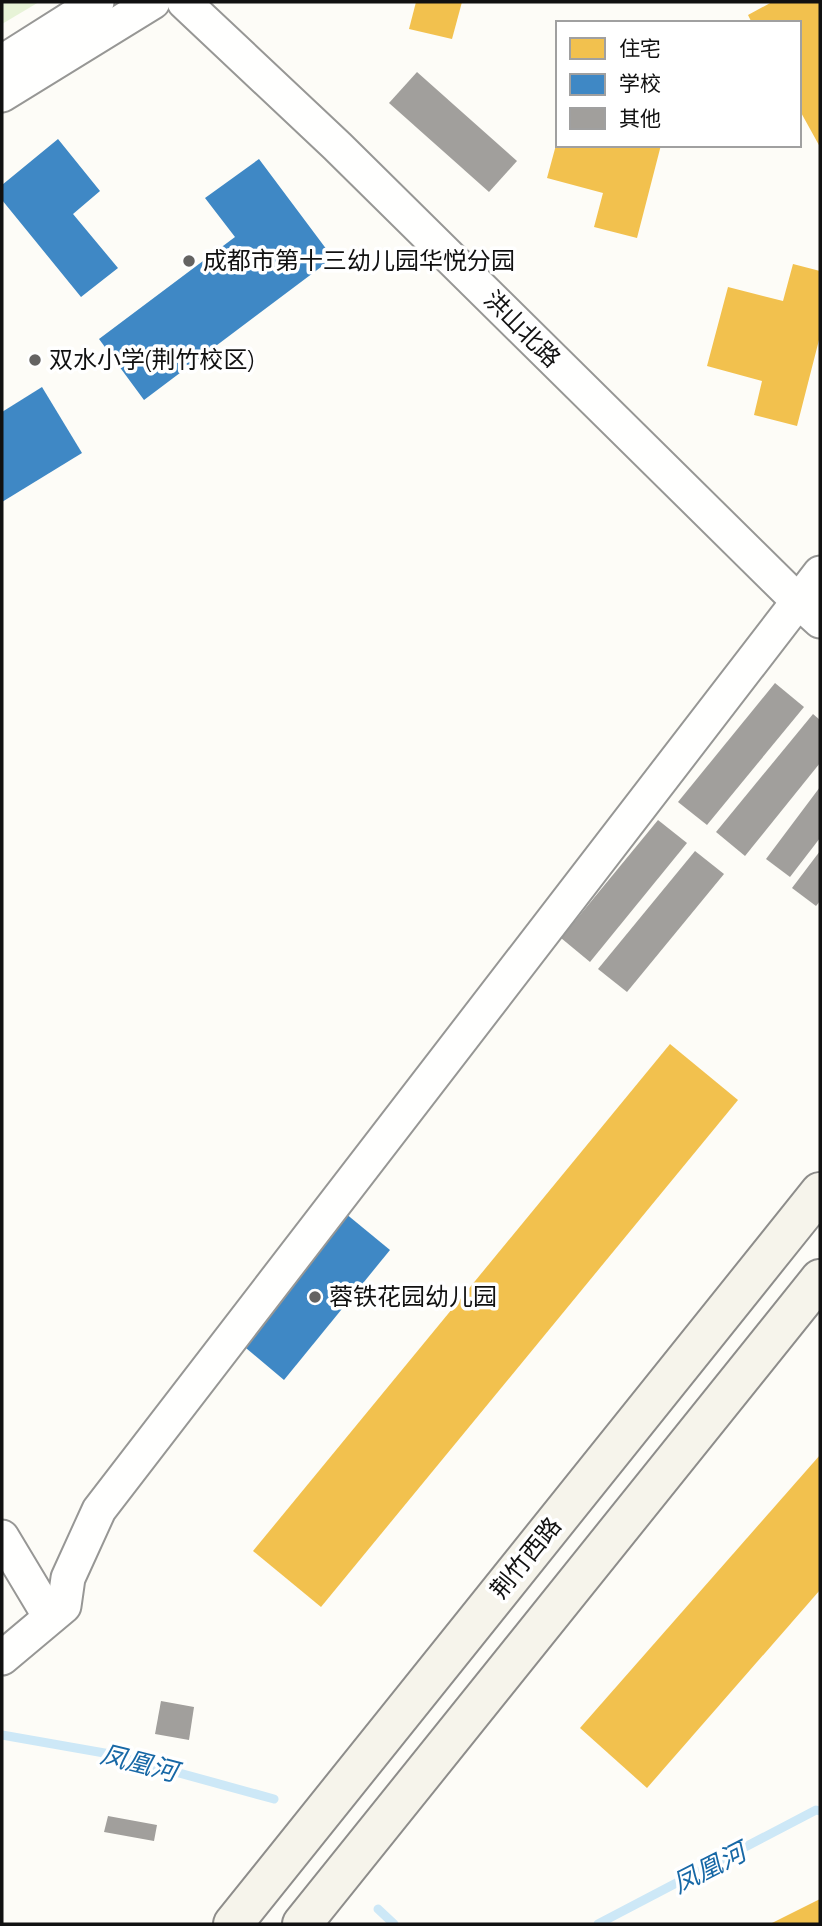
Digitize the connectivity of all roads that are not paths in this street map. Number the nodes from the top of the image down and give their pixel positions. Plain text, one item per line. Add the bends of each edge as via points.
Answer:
1 (97, 2) edge
2 (153, 2) edge
3 (184, 2) edge
4 (2, 62) edge
5 (2, 95) edge
6 (820, 573) edge
7 (809, 611) edge
8 (820, 1192) edge
9 (820, 1279) edge
10 (2, 1537) edge
11 (50, 1617) junction
12 (2, 1658) edge
13 (233, 1924) edge
14 (302, 1924) edge

1 - 4 street
2 - 5 street
3 - 7 street, 洪山北路 via 337,146
6 - 7 street
7 - 11 street via 99,1510 68,1578 64,1606
8 - 13 main road, 荆竹西路
9 - 14 main road
10 - 11 street
11 - 12 street

